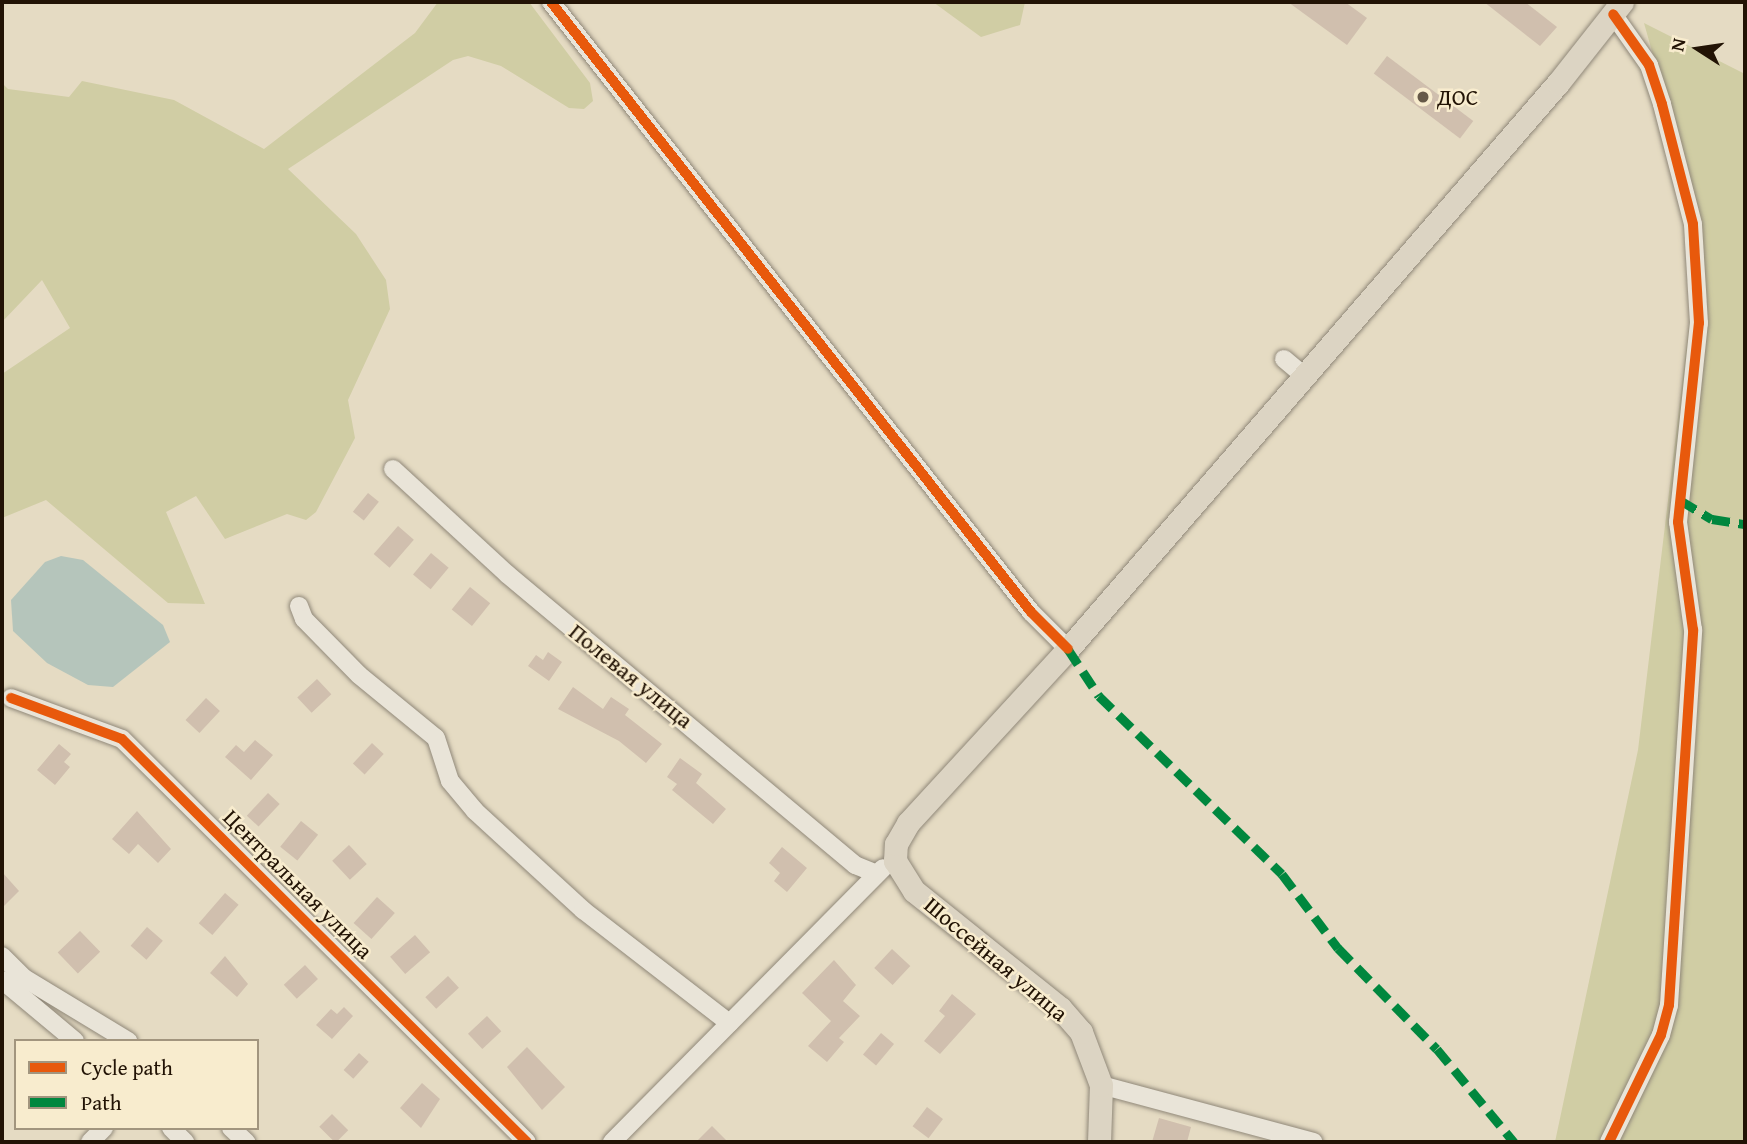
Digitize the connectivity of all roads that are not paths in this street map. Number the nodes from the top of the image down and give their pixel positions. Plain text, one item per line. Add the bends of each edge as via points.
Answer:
1 (551, 2) edge
2 (1617, 8) edge
3 (1284, 359) dead end
4 (1303, 376) junction
5 (393, 470) dead end
6 (299, 606) dead end
7 (1068, 649) junction
8 (11, 698) dead end
9 (885, 867) junction
10 (2, 956) edge
11 (2, 980) edge
12 (729, 1023) junction
13 (73, 1039) edge
14 (125, 1039) edge
15 (1101, 1086) junction
16 (173, 1130) edge
17 (233, 1130) edge
18 (186, 1142) edge
19 (246, 1142) edge
20 (527, 1142) edge
21 (612, 1142) edge
22 (1099, 1142) edge
23 (1314, 1142) edge
24 (1609, 1142) edge

1 - 7 street via 1031,612
2 - 4 main road
2 - 24 street via 1648,65 1662,104 1693,224 1699,323 1678,522 1693,630 1669,1005 1661,1035
3 - 4 street
4 - 7 main road
5 - 9 street, Полевая улица via 507,574 855,866
6 - 12 street via 304,619 359,675 436,738 450,781 475,811 583,910
7 - 9 main road via 908,823
8 - 20 street, Центральная улица via 122,739
9 - 12 street
9 - 15 main road, Шоссейная улица via 1060,1008 1081,1032
10 - 14 street via 34,985
11 - 13 street
12 - 21 street
15 - 22 main road, Шоссейная улица
15 - 23 street
16 - 18 street
17 - 19 street

